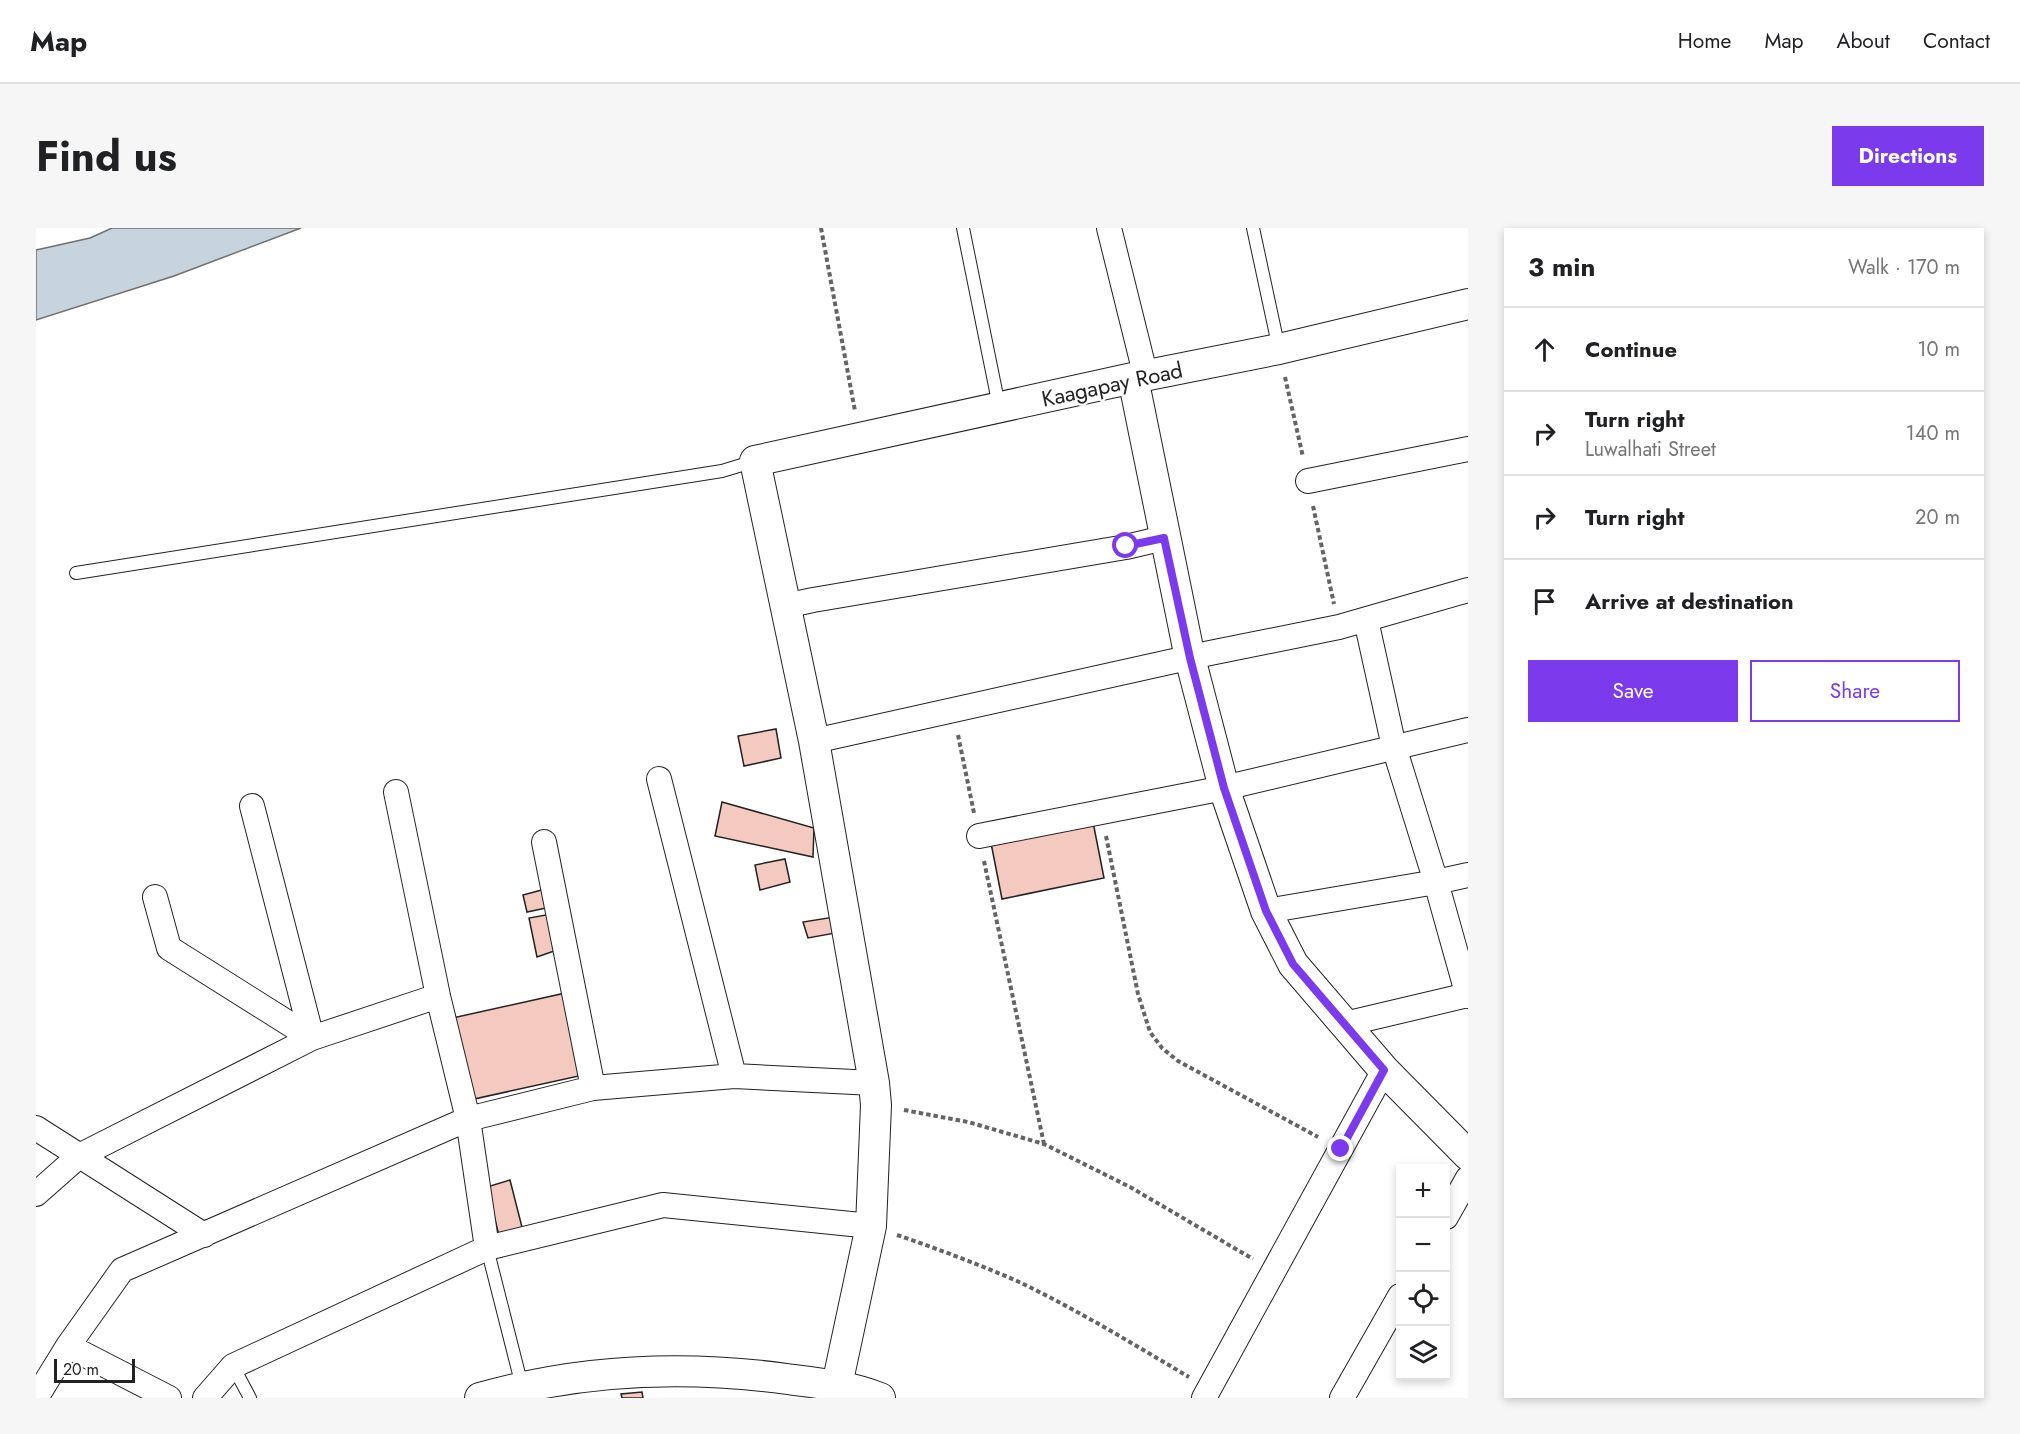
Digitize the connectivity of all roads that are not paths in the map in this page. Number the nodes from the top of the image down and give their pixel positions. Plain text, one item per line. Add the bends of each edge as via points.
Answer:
1 (963, 228) edge
2 (1109, 228) edge
3 (1253, 228) edge
4 (1468, 304) edge
5 (1279, 349) junction
6 (1139, 377) junction
7 (999, 407) junction
8 (1468, 449) edge
9 (755, 461) junction
10 (1308, 481) dead end
11 (1164, 538) junction
12 (76, 573) dead end
13 (1468, 591) edge
14 (785, 606) junction
15 (1366, 620) junction
16 (1190, 658) junction
17 (1468, 730) edge
18 (814, 741) junction
19 (1394, 747) junction
20 (659, 779) dead end
21 (1224, 788) junction
22 (396, 792) dead end
23 (252, 806) dead end
24 (979, 836) road end
25 (544, 842) dead end
26 (1468, 875) edge
27 (1436, 882) junction
28 (156, 897) dead end
29 (1266, 911) junction
30 (438, 996) junction
31 (1468, 996) edge
32 (1345, 1024) junction
33 (312, 1038) junction
34 (1384, 1070) junction
35 (734, 1076) junction
36 (593, 1088) junction
37 (875, 1094) junction
38 (468, 1119) junction
39 (36, 1128) edge
40 (1468, 1155) edge
41 (79, 1156) junction
42 (1468, 1178) edge
43 (36, 1194) edge
44 (1450, 1210) edge
45 (871, 1226) junction
46 (204, 1235) junction
47 (487, 1248) junction
48 (1396, 1305) edge
49 (68, 1346) junction
50 (233, 1366) junction
51 (837, 1385) junction
52 (522, 1387) junction
53 (1214, 1395) edge
54 (36, 1398) edge
55 (169, 1398) edge
56 (205, 1398) edge
57 (250, 1398) edge
58 (480, 1398) edge
59 (880, 1398) edge
60 (1342, 1398) edge

1 - 7 lane
2 - 6 street
3 - 5 lane
4 - 5 street, Kaagapay Road
5 - 6 street, Kaagapay Road
6 - 7 street, Kaagapay Road
6 - 11 street
7 - 9 street, Kaagapay Road
8 - 10 street
9 - 12 lane via 722,471
9 - 14 street
11 - 14 street
11 - 16 street
13 - 15 street
14 - 18 street
15 - 16 street
15 - 19 street
16 - 18 street
16 - 21 street
17 - 19 street
18 - 37 street
19 - 21 street
19 - 27 street
20 - 35 street
21 - 24 street
21 - 29 street
22 - 30 street
23 - 33 street
25 - 36 street
26 - 27 street
27 - 29 street
27 - 31 street
28 - 33 street via 169,948
29 - 32 street via 1293,964
30 - 33 street
30 - 38 street
31 - 32 street
32 - 34 street
33 - 41 street
34 - 40 street
34 - 53 street via 1274,1272
35 - 36 street
35 - 37 street
36 - 38 street
37 - 45 street
38 - 46 street
38 - 47 street
39 - 41 street
41 - 43 street
41 - 46 street
42 - 44 street
45 - 47 street via 663,1205
45 - 51 street
46 - 49 street via 122,1270
47 - 50 street
47 - 52 lane
48 - 60 street
49 - 54 street
49 - 55 street
50 - 56 street
50 - 57 lane
51 - 52 street via 759,1375 661,1371 571,1377
51 - 59 street
52 - 58 street

